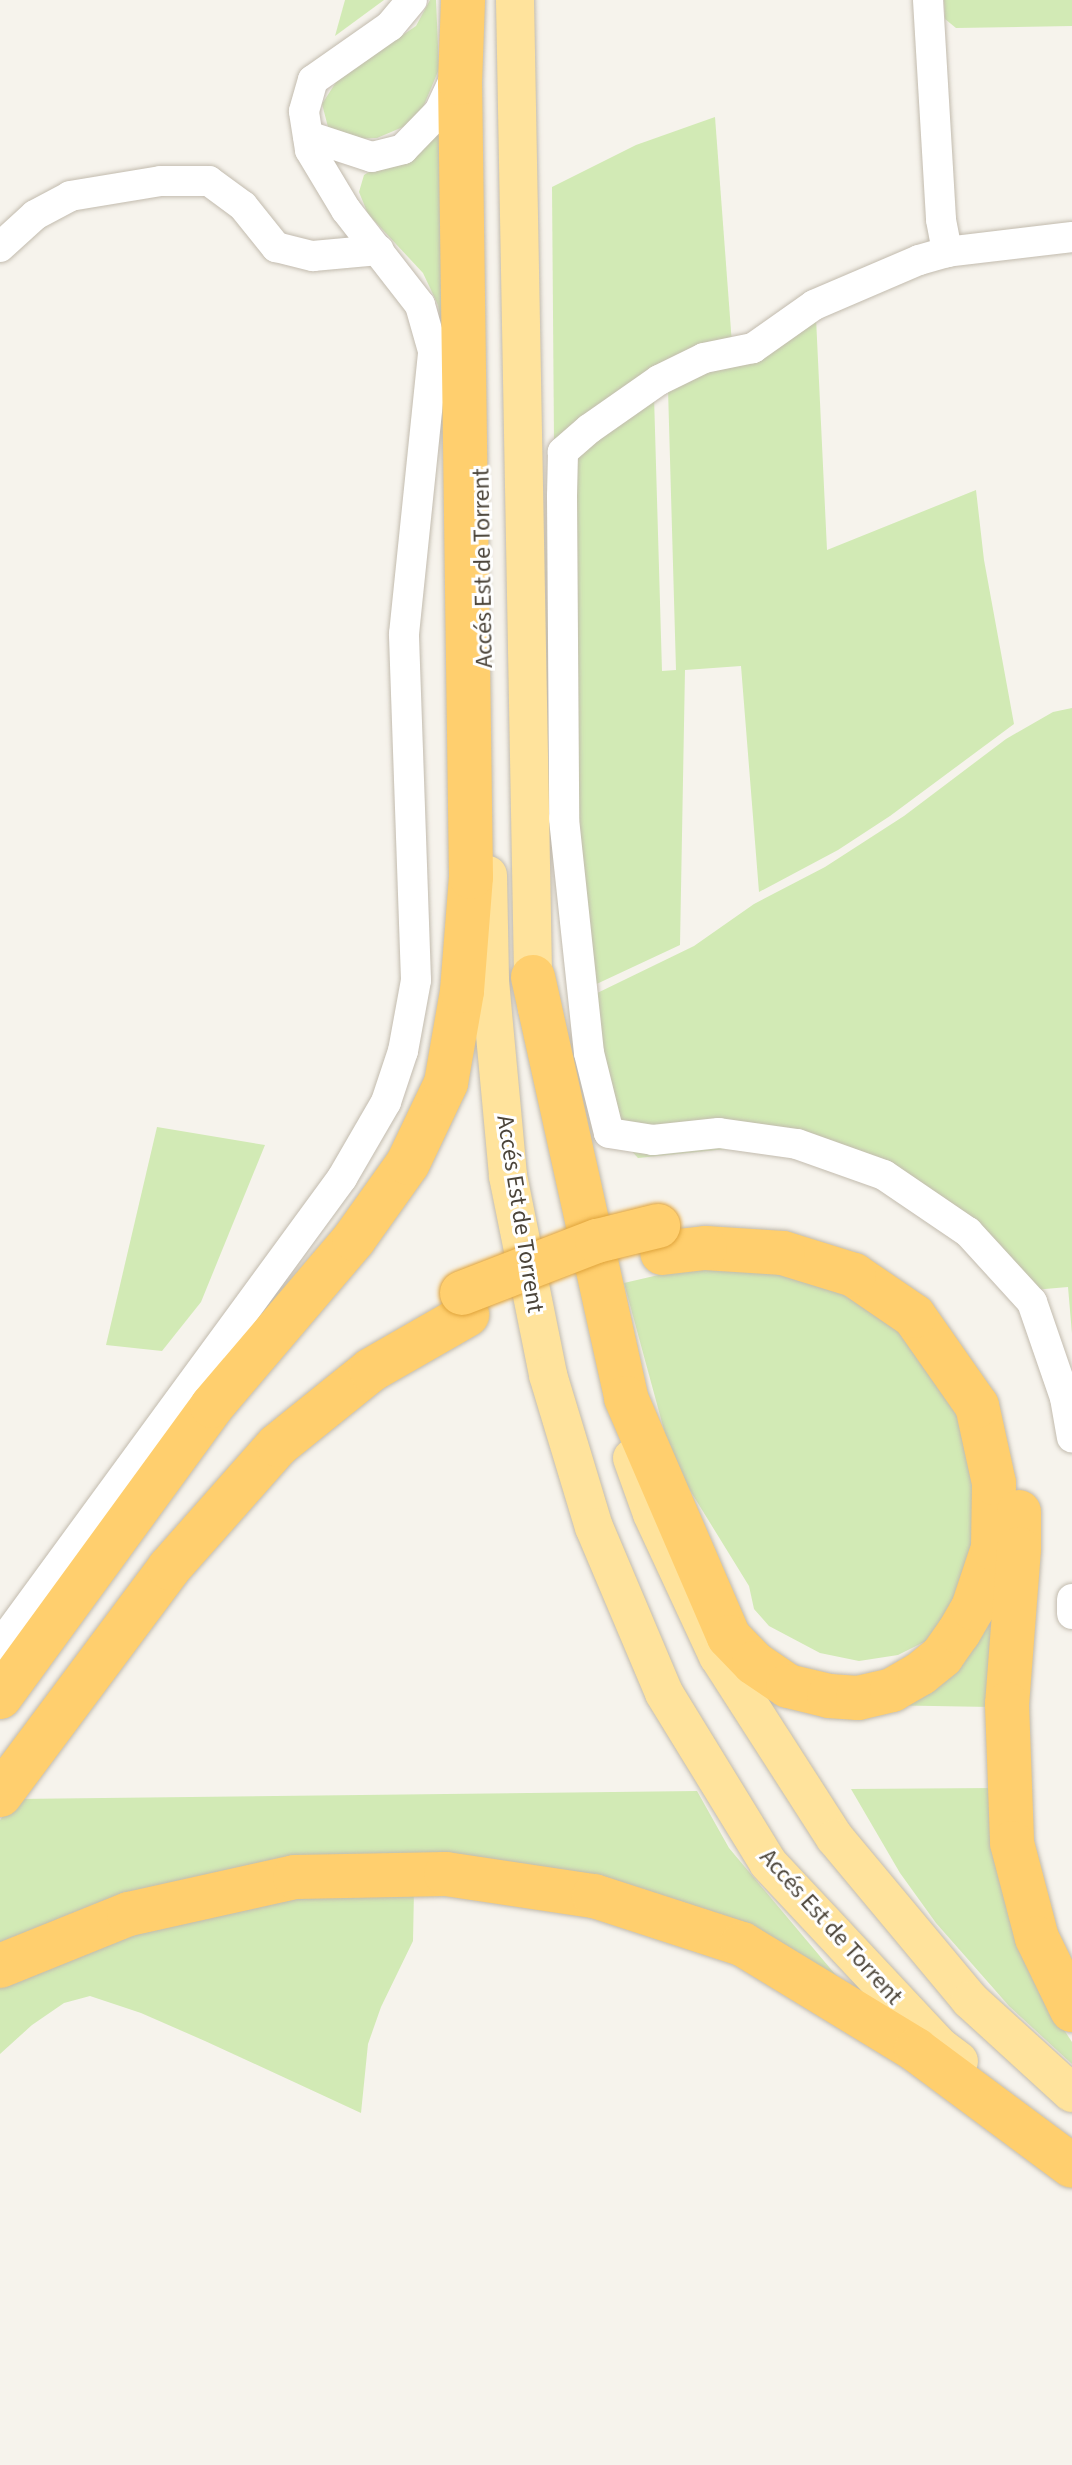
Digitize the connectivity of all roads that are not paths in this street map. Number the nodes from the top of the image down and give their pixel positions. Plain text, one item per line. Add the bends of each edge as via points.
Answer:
1 (412, 0) edge
2 (463, 0) edge
3 (473, 0) edge
4 (515, 0) edge
5 (928, 0) edge
6 (460, 64) junction
7 (308, 136) junction
8 (372, 157) junction
9 (346, 210) junction
10 (1072, 237) edge
11 (0, 247) edge
12 (379, 250) junction
13 (947, 252) junction
14 (533, 977) junction
15 (660, 1240) junction
16 (465, 1304) junction
17 (1072, 1437) edge
18 (1072, 1599) edge
19 (1072, 1614) edge
20 (0, 1645) edge
21 (0, 1697) edge
22 (0, 1754) edge
23 (0, 1795) edge
24 (0, 1966) edge
25 (1072, 2010) edge
26 (1072, 2093) edge
27 (1072, 2149) edge
28 (1072, 2166) edge

1 - 7 street via 390,26 313,80 304,111
2 - 6 highway
3 - 27 main road, Accés Est de Torrent via 490,981 508,1176 548,1375 594,1527 664,1693 768,1863 939,2046
4 - 14 main road, Accés Est de Torrent
5 - 13 street
6 - 8 street via 439,112 422,132 403,149
6 - 21 highway via 471,877 462,991 446,1083 408,1163 354,1239 212,1406
7 - 8 street
7 - 9 street via 310,150
8 - 9 street via 348,183
9 - 12 street
10 - 13 street
11 - 12 street via 35,215 70,196 161,181 209,181 243,206 276,247 313,256
12 - 20 street via 420,305 433,351 404,634 416,980 403,1051 386,1102 342,1178
13 - 17 street via 814,305 753,348 704,358 659,380 563,452 564,819 589,1053 609,1133 653,1140 719,1133 797,1144 884,1175 968,1232 1032,1302 1065,1398
14 - 15 highway via 626,1398 729,1637 754,1663 788,1686 858,1698 892,1690 942,1656 973,1608 993,1548 994,1483 977,1406 914,1316 854,1275 783,1253
14 - 26 main road, Accés Est de Torrent via 555,1170 600,1362 652,1514 718,1656 835,1838 970,2000
15 - 16 highway, bridge via 597,1241
15 - 25 highway via 775,1226 861,1254 937,1304 995,1396 1018,1484 1019,1549 1007,1704 1012,1843 1037,1938
16 - 22 highway via 356,1352 256,1436 144,1558
16 - 23 highway via 278,1445 169,1568
18 - 19 street
24 - 28 highway via 129,1914 295,1877 446,1874 594,1896 742,1944 916,2050

